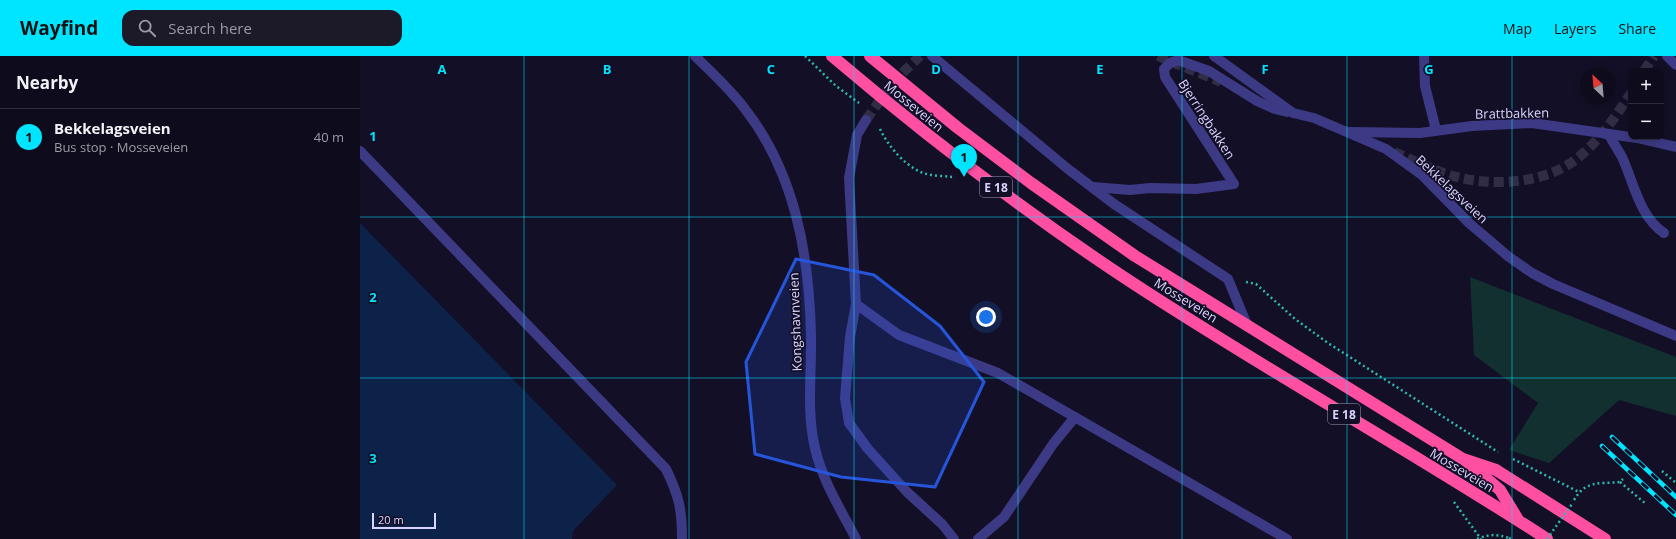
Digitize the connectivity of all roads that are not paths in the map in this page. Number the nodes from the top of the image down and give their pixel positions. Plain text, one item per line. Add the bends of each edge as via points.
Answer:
1 (695, 56) edge
2 (832, 56) edge
3 (870, 56) edge
4 (932, 56) edge
5 (1214, 56) edge
6 (1424, 56) edge
7 (1667, 56) edge
8 (1676, 65) edge
9 (1293, 113) junction
10 (866, 120) tunnel mouth
11 (1436, 130) junction
12 (1348, 132) junction
13 (1609, 135) junction
14 (1676, 147) edge
15 (360, 151) edge
16 (1093, 187) junction
17 (1664, 233) dead end
18 (856, 304) junction
19 (1247, 325) junction
20 (1676, 336) edge
21 (1075, 417) junction
22 (1463, 459) junction
23 (1519, 521) junction
24 (682, 539) edge
25 (856, 539) edge
26 (954, 539) edge
27 (978, 539) edge
28 (1287, 539) edge
29 (1547, 539) edge
30 (1605, 539) edge

1 - 25 street, Kongshavnveien via 745,108 761,131 794,204 807,268 810,302 810,411 815,450 830,489
2 - 23 highway, Mosseveien / E 18 via 887,103 979,174 1121,276
3 - 19 highway, Mosseveien / E 18 via 1031,183 1135,256
4 - 16 street via 1068,170
5 - 9 street, Bekkelagsveien
6 - 11 street via 1425,86
7 - 8 street
9 - 12 street, Bekkelagsveien via 1314,118
9 - 16 street, Bjerringbakken via 1257,101 1210,71 1178,60 1164,69 1165,77 1234,184 1196,189 1130,190
10 - 18 street via 857,135 849,178
11 - 12 street, Brattbakken via 1420,133
11 - 13 street, Brattbakken via 1532,123
12 - 20 street, Bekkelagsveien via 1386,149 1422,175 1469,223 1532,273
13 - 14 street, Brattbakken
13 - 17 street via 1622,157 1646,214 1654,226
15 - 24 street via 666,469 677,492 682,513
16 - 19 street via 1114,204 1228,279
18 - 21 street via 899,335 998,374
18 - 26 street via 850,337 845,398 849,423 868,449
19 - 22 highway, Mosseveien / E 18
21 - 27 street via 1053,444 1004,517
21 - 28 street
22 - 23 highway, E 18 via 1500,490
22 - 30 highway, Mosseveien / E 18 via 1496,470
23 - 29 highway, Mosseveien / E 18

